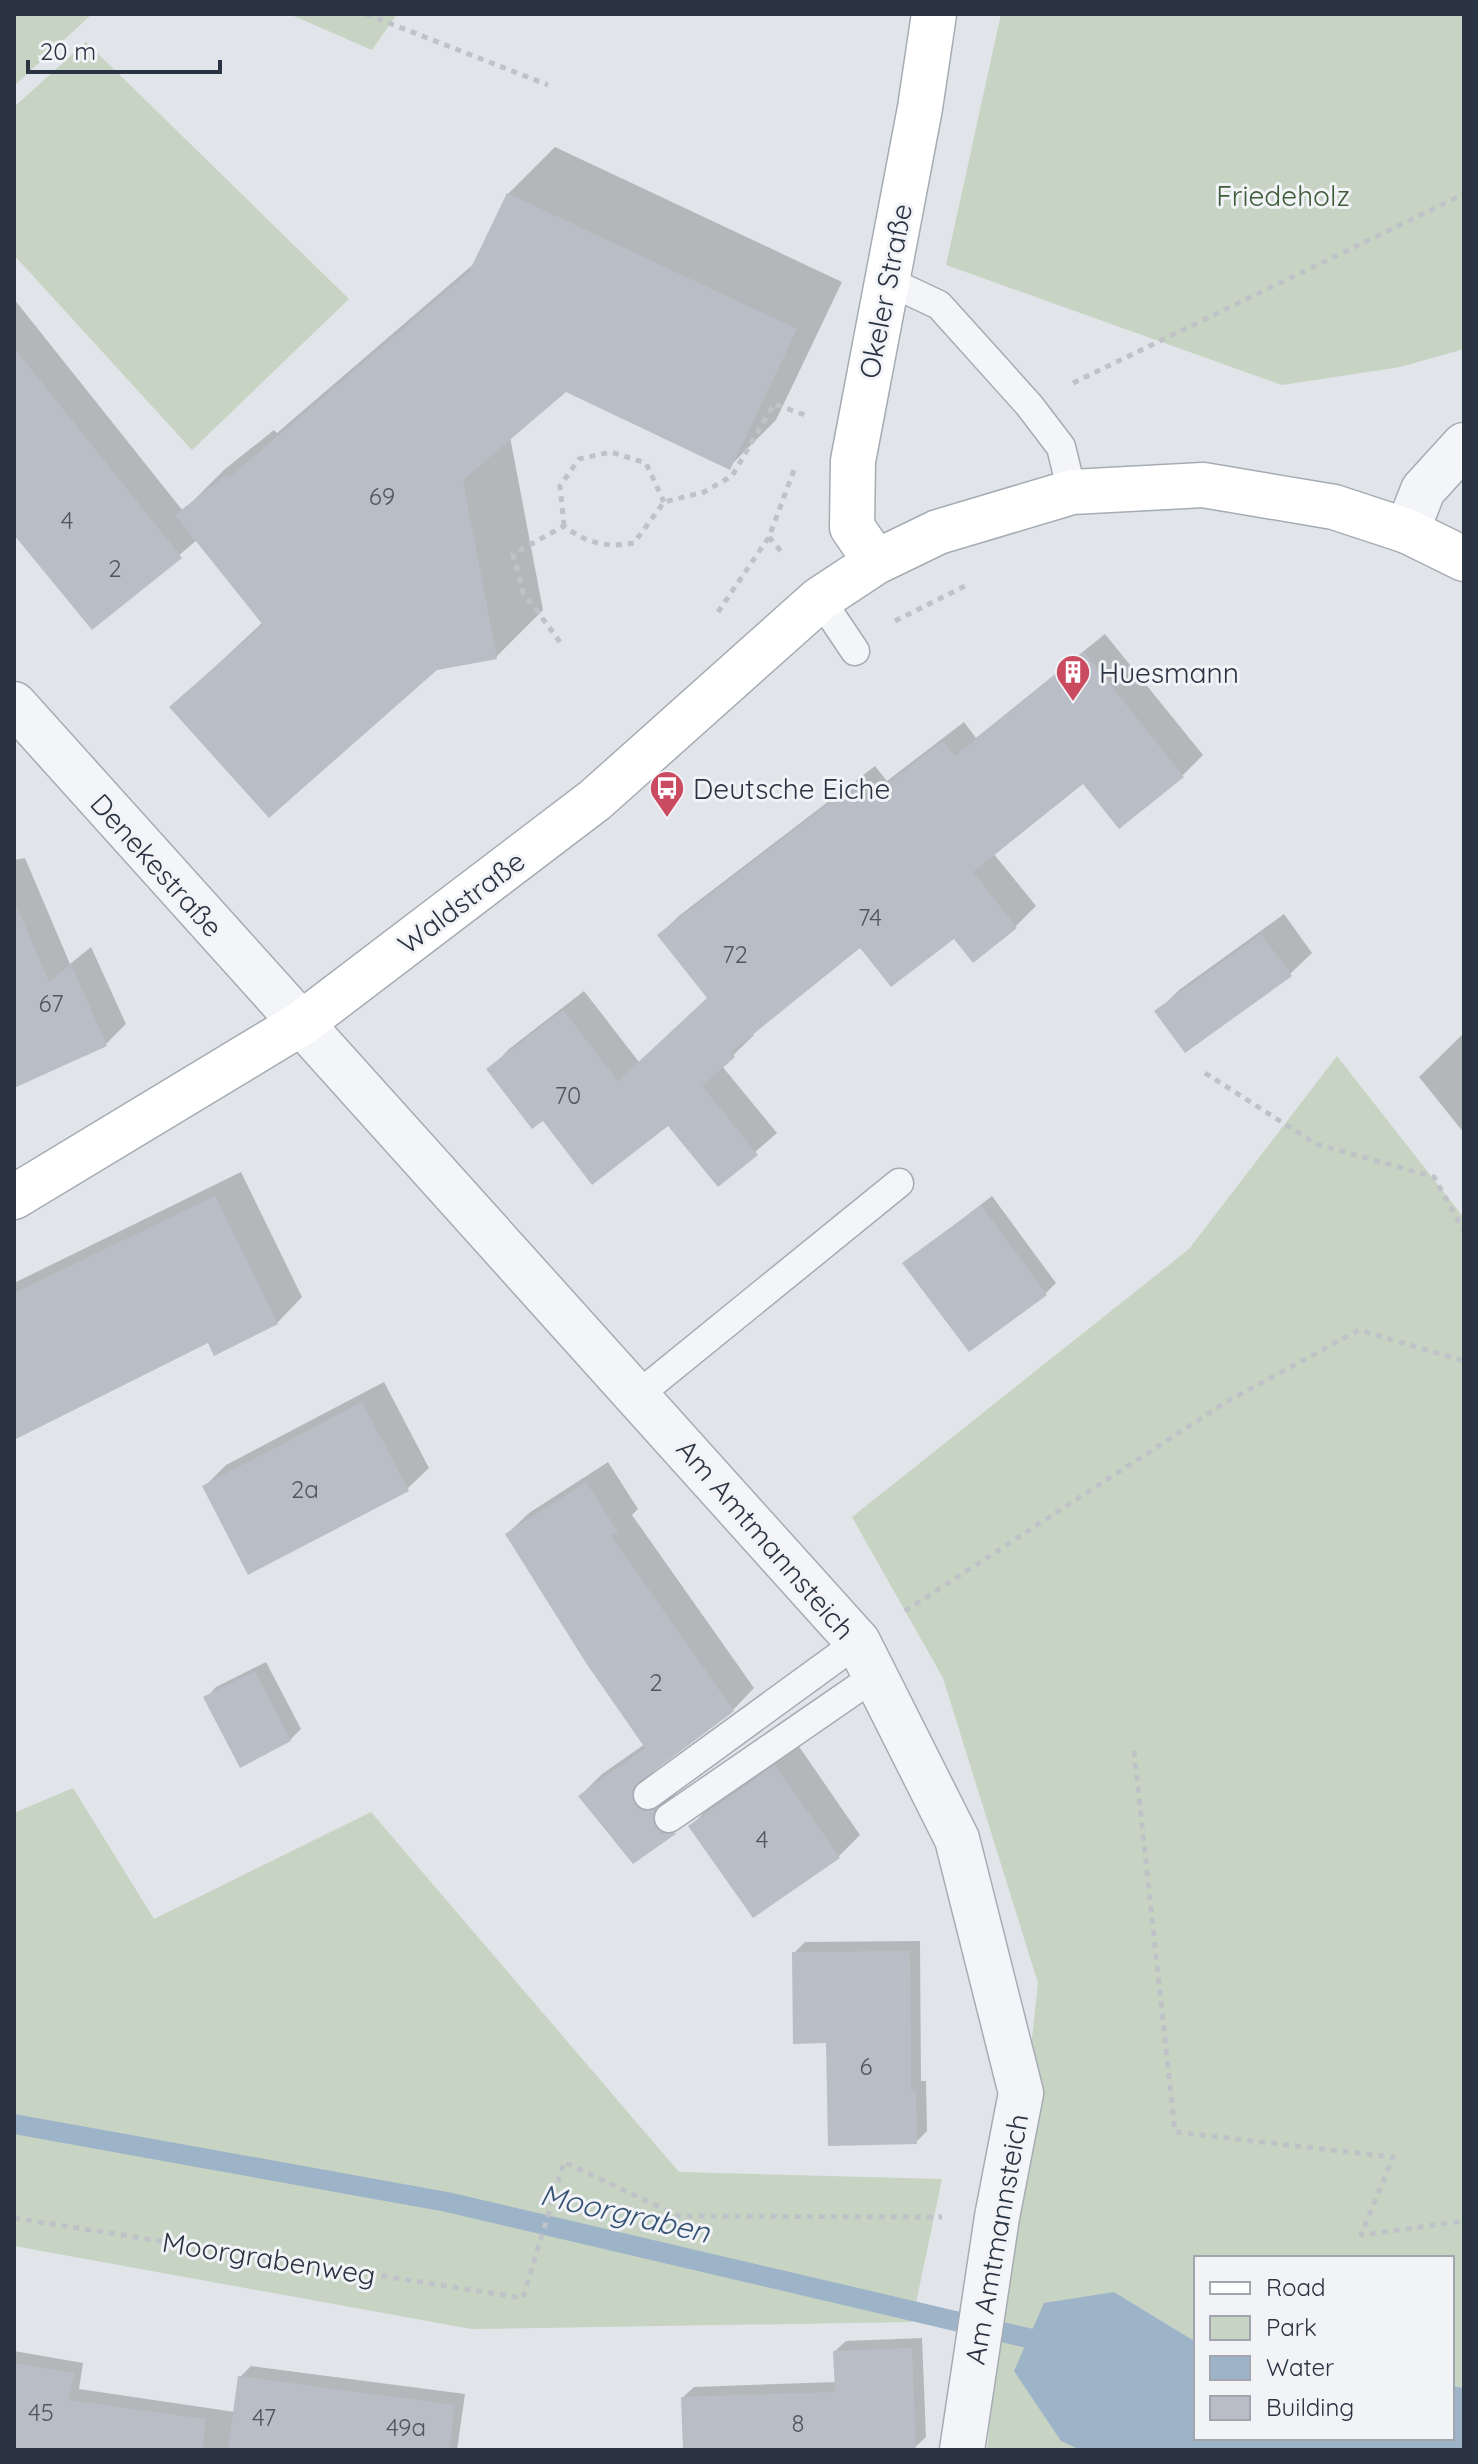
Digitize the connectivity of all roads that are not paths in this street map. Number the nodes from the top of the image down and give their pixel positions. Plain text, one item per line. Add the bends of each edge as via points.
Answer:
1 (934, 14) edge
2 (886, 280) junction
3 (1464, 445) edge
4 (1072, 492) junction
5 (1407, 531) junction
6 (1464, 559) edge
7 (876, 562) junction
8 (820, 599) junction
9 (855, 651) road end
10 (14, 704) edge
11 (302, 1023) junction
12 (899, 1183) dead end
13 (14, 1197) edge
14 (638, 1395) junction
15 (866, 1659) junction
16 (648, 1795) dead end
17 (669, 1818) dead end
18 (962, 2450) edge

1 - 2 main road, Okeler Straße
2 - 4 lane via 939,305 1029,405 1061,447
2 - 7 main road, Okeler Straße via 853,461 852,527
3 - 5 street via 1423,490
4 - 5 main road, Waldstraße via 1203,485 1334,507
4 - 7 main road, Waldstraße via 938,532
5 - 6 main road, Waldstraße
7 - 8 main road, Waldstraße
8 - 9 lane
8 - 11 main road, Waldstraße via 595,800
10 - 11 street, Denekestraße
11 - 13 main road, Waldstraße
11 - 14 street, Am Amtmannsteich
12 - 14 lane
14 - 15 street, Am Amtmannsteich
15 - 16 lane
15 - 17 lane
15 - 18 street, Am Amtmannsteich via 957,1839 1021,2093

